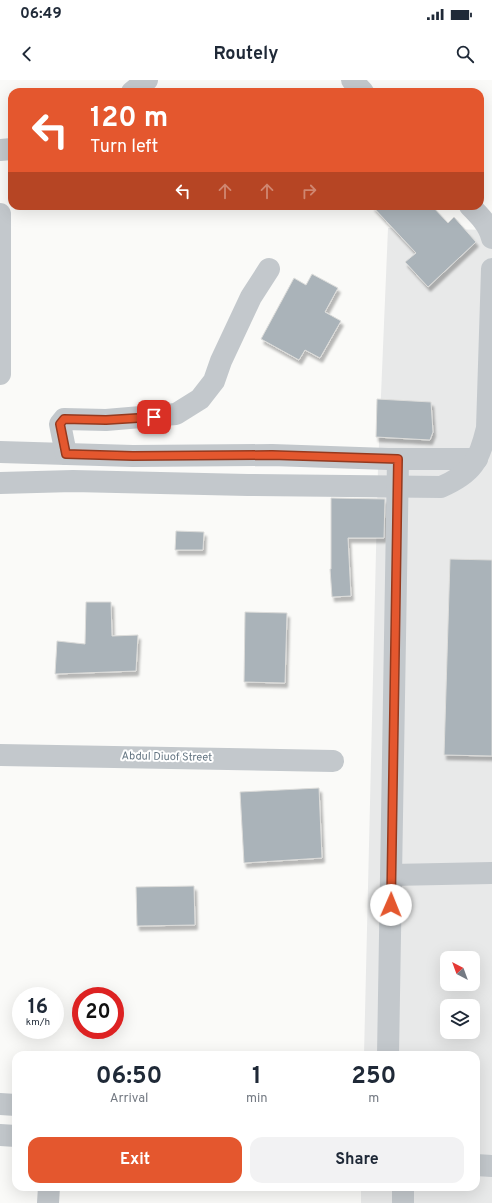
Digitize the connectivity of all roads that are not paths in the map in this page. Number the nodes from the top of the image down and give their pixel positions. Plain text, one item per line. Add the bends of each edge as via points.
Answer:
1 (147, 80) edge
2 (137, 88) edge
3 (476, 210) edge
4 (0, 215) edge
5 (492, 238) edge
6 (269, 269) dead end
7 (492, 269) edge
8 (0, 350) edge
9 (0, 374) edge
10 (0, 452) edge
11 (66, 454) junction
12 (280, 456) junction
13 (398, 459) junction
14 (477, 459) junction
15 (0, 483) edge
16 (283, 485) junction
17 (398, 487) junction
18 (0, 754) edge
19 (333, 761) dead end
20 (492, 873) edge
21 (392, 875) junction
22 (388, 1051) edge
23 (0, 1104) edge
24 (12, 1104) edge
25 (0, 1135) edge
26 (12, 1136) edge
27 (480, 1165) edge
28 (492, 1166) edge
29 (49, 1191) edge
30 (403, 1191) edge
31 (48, 1203) edge
32 (402, 1203) edge

1 - 2 street
3 - 5 street via 487,225
4 - 8 street
6 - 11 street via 250,297 220,361 214,381 200,399 176,414 106,420 64,419 60,424
7 - 14 street via 487,428
8 - 9 street
10 - 11 street
11 - 12 street
12 - 13 street
12 - 16 street
13 - 14 street
13 - 17 street
14 - 17 street via 467,473 441,487
15 - 16 street via 73,481
16 - 17 street
17 - 21 street
18 - 19 street, Abdul Diuof Street
20 - 21 street
21 - 22 street
23 - 24 street
25 - 26 street
27 - 28 street
29 - 31 street
30 - 32 street

